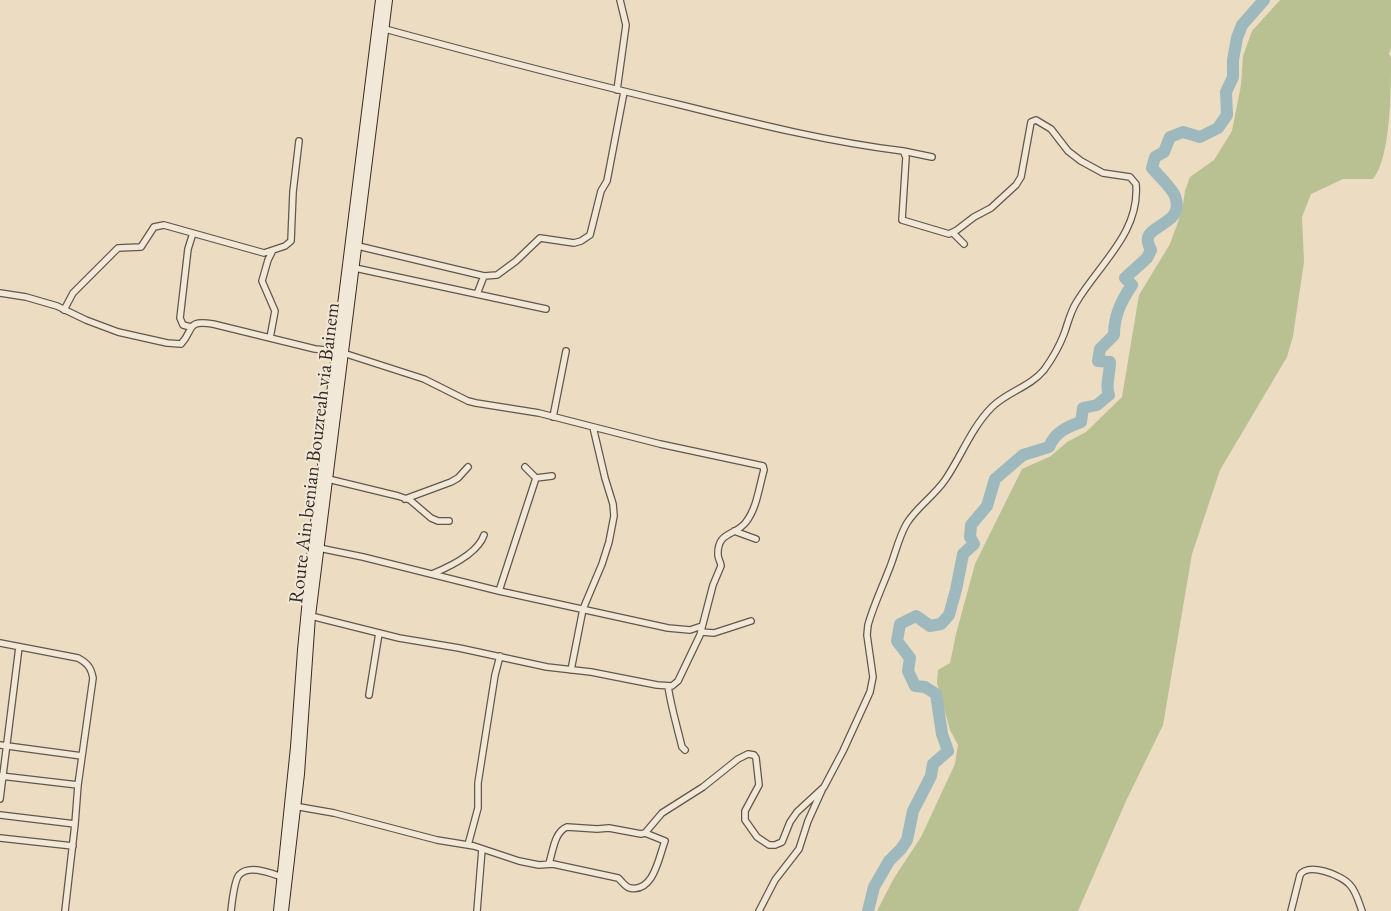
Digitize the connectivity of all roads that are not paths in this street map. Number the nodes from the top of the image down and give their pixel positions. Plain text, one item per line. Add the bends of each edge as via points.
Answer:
1 (380, 0) edge
2 (388, 0) edge
3 (620, 0) edge
4 (385, 29) junction
5 (617, 90) junction
6 (624, 92) junction
7 (299, 141) dead end
8 (903, 151) junction
9 (932, 157) dead end
10 (194, 233) junction
11 (953, 233) junction
12 (964, 244) dead end
13 (358, 246) junction
14 (272, 252) junction
15 (355, 268) junction
16 (484, 276) junction
17 (0, 293) edge
18 (476, 294) junction
19 (64, 310) junction
20 (546, 310) dead end
21 (191, 327) junction
22 (270, 338) junction
23 (566, 351) dead end
24 (341, 353) junction
25 (553, 417) junction
26 (594, 427) junction
27 (468, 467) dead end
28 (525, 467) dead end
29 (552, 476) dead end
30 (536, 478) junction
31 (328, 479) junction
32 (406, 499) junction
33 (449, 521) dead end
34 (734, 530) junction
35 (484, 535) dead end
36 (756, 539) dead end
37 (319, 548) junction
38 (432, 574) junction
39 (499, 591) junction
40 (583, 609) junction
41 (311, 616) junction
42 (751, 621) dead end
43 (702, 629) junction
44 (379, 633) junction
45 (0, 643) edge
46 (19, 647) junction
47 (500, 656) junction
48 (572, 670) junction
49 (668, 686) junction
50 (369, 695) dead end
51 (3, 746) edge
52 (685, 750) dead end
53 (82, 756) junction
54 (1, 777) edge
55 (78, 785) junction
56 (824, 787) junction
57 (0, 799) edge
58 (293, 806) junction
59 (0, 815) edge
60 (75, 824) junction
61 (645, 833) junction
62 (0, 838) edge
63 (468, 845) junction
64 (73, 846) junction
65 (482, 849) junction
66 (549, 864) junction
67 (282, 877) junction
68 (65, 911) edge
69 (231, 911) edge
70 (278, 911) edge
71 (284, 911) edge
72 (477, 911) edge
73 (759, 911) edge
74 (1291, 911) edge
75 (1362, 911) edge

1 - 24 main road, Route Ain benian Bouzreah via Bainem
2 - 4 main road, Route Ain benian Bouzreah via Bainem
3 - 5 street via 626,25
4 - 5 street
4 - 13 main road, Route Ain benian Bouzreah via Bainem
5 - 6 street
6 - 8 street via 824,138
6 - 16 street via 607,181 601,191 590,236 574,243 540,238 497,275
7 - 14 street via 291,241
8 - 9 street
8 - 11 street via 906,157 902,220
10 - 14 street via 264,253
10 - 19 street via 164,225 154,226 141,247 118,248 73,294
10 - 21 street via 188,249 180,318 183,326
11 - 12 street
11 - 56 street via 991,208 1018,182 1031,122 1036,120 1051,129 1081,161 1104,173 1130,177 1136,184 1135,206 1127,229 1076,302 1051,361 1037,378 991,408 944,482 905,527 868,625 872,686
13 - 15 main road, Route Ain benian Bouzreah via Bainem
13 - 16 street
14 - 22 street via 262,281 276,311
15 - 18 street
15 - 24 main road, Route Ain benian Bouzreah via Bainem
16 - 18 street
17 - 19 street
18 - 20 street
19 - 21 street via 118,332 177,345 183,342
21 - 22 street via 206,323
22 - 24 street
23 - 25 street
24 - 25 street via 424,379 468,401
24 - 31 main road, Route Ain benian Bouzreah via Bainem
24 - 58 main road, Route Ain benian Bouzreah via Bainem via 312,548
25 - 26 street
26 - 34 street via 763,466 752,512 742,527
26 - 40 street via 614,516 602,564
27 - 32 street via 451,482
28 - 30 street
29 - 30 street
30 - 39 street
31 - 32 street
31 - 37 main road, Route Ain benian Bouzreah via Bainem
32 - 33 street via 431,518
34 - 36 street
34 - 43 street via 724,535 721,542 718,556 722,566 713,585
35 - 38 street via 476,549
37 - 38 street
37 - 41 main road, Route Ain benian Bouzreah via Bainem
38 - 39 street
39 - 40 street
40 - 43 street via 682,630
40 - 48 street
41 - 44 street
41 - 58 main road, Route Ain benian Bouzreah via Bainem
42 - 43 street via 714,633
43 - 49 street via 678,681
44 - 47 street
44 - 50 street
45 - 46 street
46 - 51 street
46 - 53 street via 78,658 89,664 93,678
47 - 48 street
47 - 63 street via 478,783 478,808
48 - 49 street
49 - 52 street via 671,708
51 - 53 street
51 - 54 street
53 - 55 street
54 - 55 street
54 - 57 street
55 - 60 street
56 - 61 street via 797,812 782,842 770,845 757,837 745,820 759,785 756,758 748,754 662,813
56 - 73 street via 799,849 775,880
58 - 63 street
58 - 67 main road, Route Ain benian Bouzreah via Bainem
58 - 71 main road, Route Ain benian Bouzreah via Bainem
59 - 60 street
60 - 64 street
61 - 66 street via 567,827 558,833
61 - 66 street via 665,840 652,877 644,886 627,887 618,878
62 - 64 street
63 - 65 street
64 - 68 street
65 - 66 street via 519,861
65 - 72 street
67 - 69 street via 259,870 240,874
67 - 70 main road, Route Ain benian Bouzreah via Bainem
74 - 75 street via 1300,875 1312,868 1341,877 1351,886

